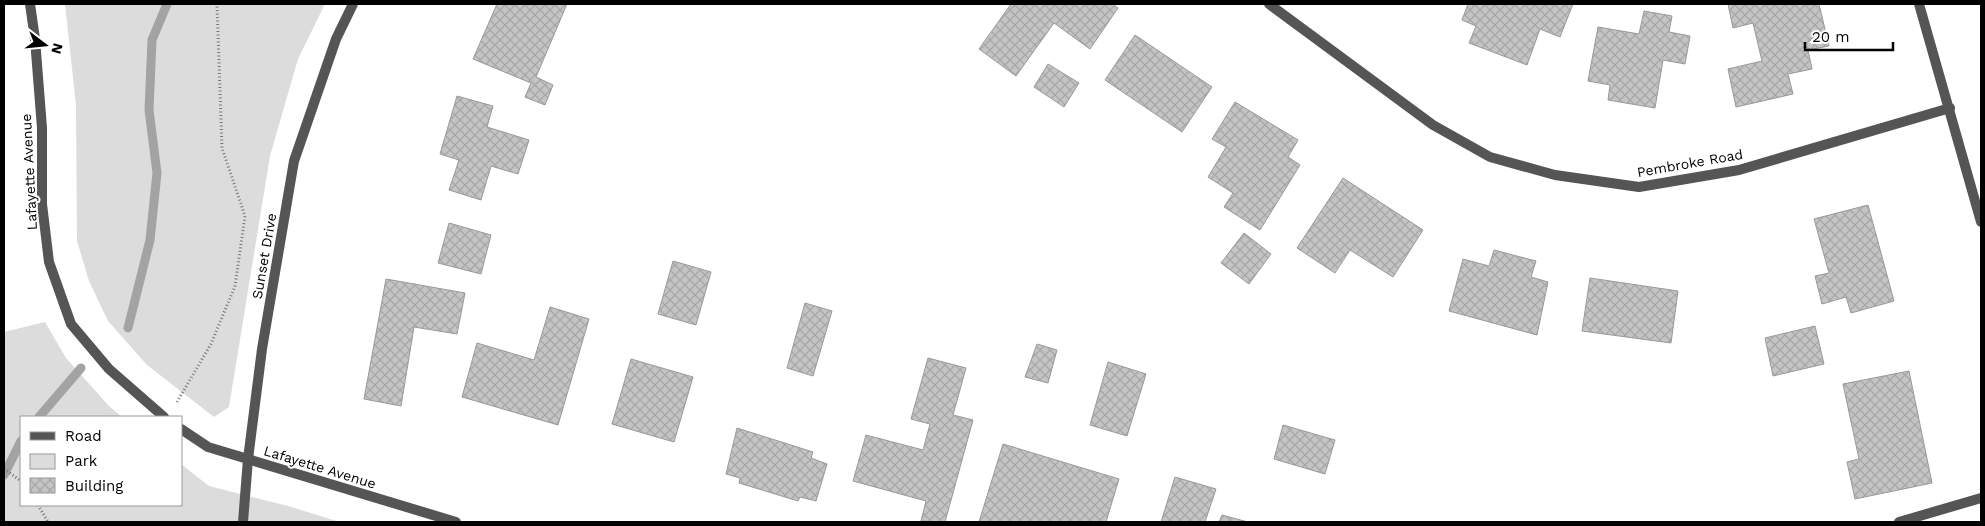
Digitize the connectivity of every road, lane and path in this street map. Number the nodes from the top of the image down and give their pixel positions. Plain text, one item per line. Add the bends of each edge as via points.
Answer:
1 (30, 4) edge
2 (217, 4) edge
3 (354, 4) edge
4 (1269, 4) edge
5 (1918, 4) edge
6 (1950, 108) junction
7 (1981, 222) edge
8 (173, 409) dead end
9 (163, 416) edge
10 (182, 430) edge
11 (248, 460) junction
12 (4, 469) edge
13 (20, 479) edge
14 (1981, 498) edge
15 (39, 506) edge
16 (48, 522) edge
17 (243, 522) edge
18 (456, 522) edge
19 (1898, 522) edge

1 - 9 street, Lafayette Avenue via 42,128 42,204 49,262 71,324 109,369
2 - 8 path via 222,148 245,216 235,286 210,344
3 - 11 street, Sunset Drive via 336,39 294,161 262,349
4 - 6 street, Pembroke Road via 1433,125 1490,157 1555,175 1648,186 1739,170
5 - 6 street
6 - 7 street
10 - 11 street, Lafayette Avenue via 208,447
11 - 17 street, Sunset Drive
11 - 18 street, Lafayette Avenue
12 - 13 path
14 - 19 street
15 - 16 path

